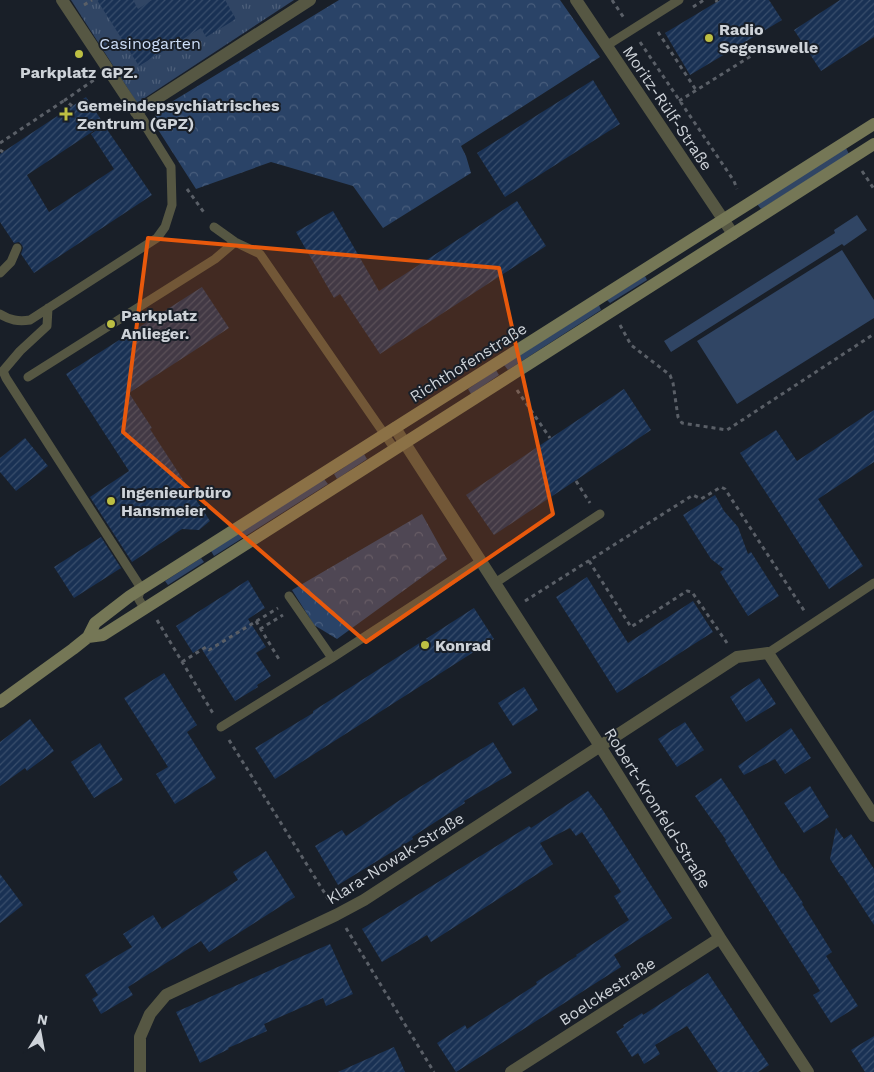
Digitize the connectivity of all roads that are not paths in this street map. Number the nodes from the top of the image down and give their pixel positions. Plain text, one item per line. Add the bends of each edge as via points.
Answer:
1 (62, 0) edge
2 (310, 0) edge
3 (576, 0) edge
4 (679, 0) edge
5 (606, 46) junction
6 (140, 117) junction
7 (874, 124) edge
8 (874, 144) edge
9 (752, 201) junction
10 (764, 214) junction
11 (723, 219) junction
12 (214, 227) dead end
13 (733, 234) junction
14 (235, 242) junction
15 (17, 248) dead end
16 (645, 270) junction
17 (0, 273) edge
18 (654, 284) junction
19 (48, 308) junction
20 (0, 314) edge
21 (28, 376) dead end
22 (464, 384) junction
23 (473, 400) junction
24 (390, 431) junction
25 (400, 445) junction
26 (365, 447) junction
27 (374, 462) junction
28 (599, 515) road end
29 (481, 560) junction
30 (495, 583) junction
31 (874, 583) edge
32 (141, 588) junction
33 (292, 601) road end
34 (144, 608) junction
35 (88, 637) junction
36 (768, 654) junction
37 (332, 658) junction
38 (0, 702) edge
39 (221, 727) road end
40 (600, 746) junction
41 (874, 816) edge
42 (720, 938) junction
43 (140, 1072) edge
44 (511, 1072) edge
45 (808, 1072) edge

1 - 6 street
2 - 6 street
3 - 5 street, Moritz-Rülf-Straße
4 - 5 lane
5 - 11 street, Moritz-Rülf-Straße
6 - 19 lane via 171,167 172,205 164,227 157,238
7 - 9 street, Richthofenstraße
8 - 10 street, Richthofenstraße
9 - 10 lane via 751,208 755,213
9 - 11 street, Richthofenstraße
10 - 13 street, Richthofenstraße
11 - 13 street, Moritz-Rülf-Straße
11 - 16 street, Richthofenstraße
12 - 14 lane
13 - 18 street, Richthofenstraße
14 - 21 lane via 215,259
14 - 24 lane via 260,254
15 - 17 lane via 11,262
16 - 18 lane via 652,272
16 - 22 street, Richthofenstraße
18 - 23 street, Richthofenstraße
19 - 20 lane via 30,320 9,319
19 - 32 lane via 47,326 3,370
22 - 23 lane via 461,393 464,398
22 - 24 street, Richthofenstraße
23 - 25 street, Richthofenstraße
24 - 25 street, Robert-Kronfeld-Straße
24 - 26 street, Richthofenstraße
25 - 27 street, Richthofenstraße
25 - 29 street, Robert-Kronfeld-Straße
26 - 27 lane via 375,454
26 - 32 street, Richthofenstraße
27 - 34 street, Richthofenstraße
28 - 30 lane
29 - 30 street, Robert-Kronfeld-Straße
29 - 37 lane
30 - 40 street, Robert-Kronfeld-Straße
31 - 36 lane
32 - 34 lane via 138,598
32 - 35 street, Richthofenstraße via 95,623
33 - 37 lane
34 - 35 street, Richthofenstraße via 103,635
35 - 38 street, Richthofenstraße
36 - 40 street, Klara-Nowak-Straße via 737,657
36 - 41 street
37 - 39 lane
40 - 42 street, Robert-Kronfeld-Straße
40 - 43 street, Klara-Nowak-Straße via 364,900 166,995 150,1014 140,1037
42 - 44 street, Boelckestraße
42 - 45 street, Robert-Kronfeld-Straße

